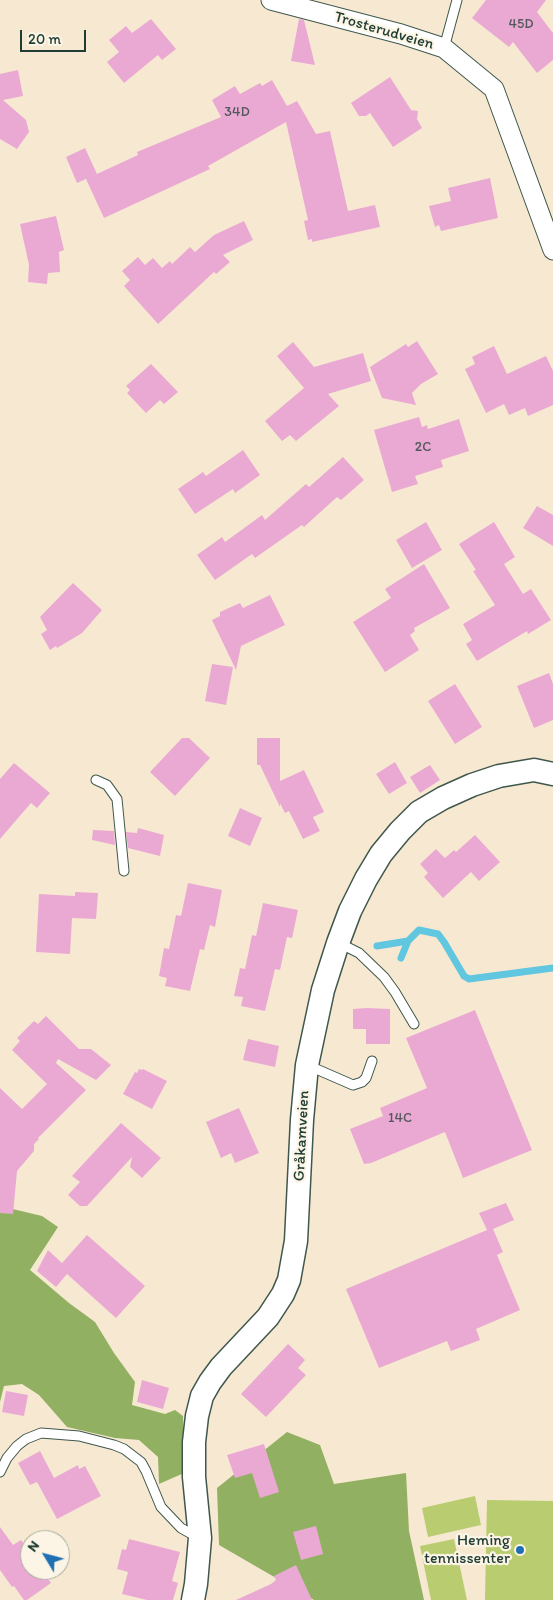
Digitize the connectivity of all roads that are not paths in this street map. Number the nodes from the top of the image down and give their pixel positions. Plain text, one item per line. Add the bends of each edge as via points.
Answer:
1 (270, 0) edge
2 (457, 0) edge
3 (444, 48) junction
4 (553, 250) edge
5 (553, 774) edge
6 (96, 780) dead end
7 (124, 871) dead end
8 (338, 943) junction
9 (414, 1024) dead end
10 (372, 1062) dead end
11 (307, 1065) junction
12 (0, 1472) edge
13 (200, 1538) junction
14 (193, 1600) edge

1 - 3 street, Trosterudveien
2 - 3 lane
3 - 4 street, Trosterudveien via 494,88
5 - 8 street, Gråkamveien via 534,770 499,776 443,798 419,812 381,854 350,911
6 - 7 lane via 106,785 117,798
8 - 9 lane via 359,953 384,977
8 - 11 street, Gråkamveien via 323,990
10 - 11 lane via 366,1078 353,1085
11 - 13 street, Gråkamveien via 294,1263 276,1306 221,1367 202,1396 194,1442
12 - 13 lane via 16,1446 42,1433 79,1436 114,1445 141,1462 161,1507 170,1519
13 - 14 street, Gråkamveien

